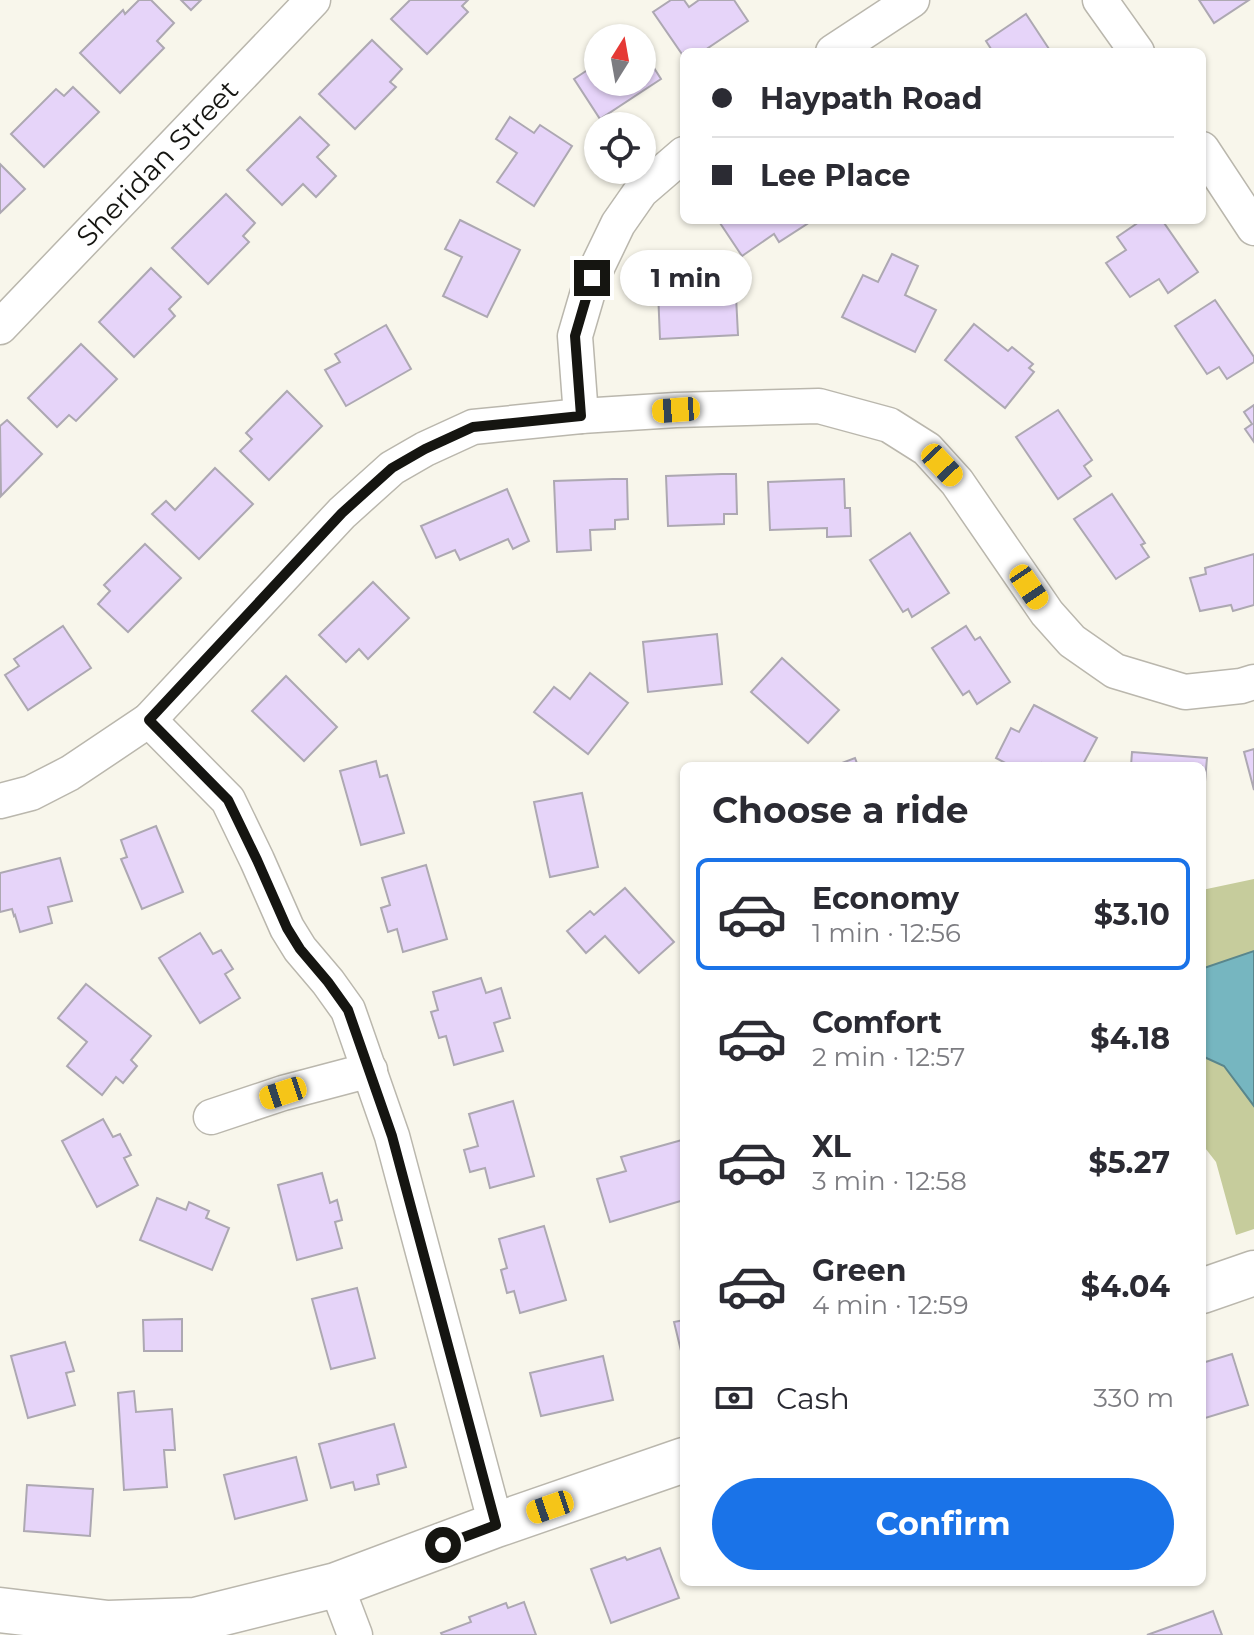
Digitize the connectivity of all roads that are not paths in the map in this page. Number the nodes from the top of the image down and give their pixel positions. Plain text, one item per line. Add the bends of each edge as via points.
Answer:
1 (313, 0) edge
2 (912, 0) edge
3 (1100, 0) edge
4 (839, 48) edge
5 (1134, 48) edge
6 (1206, 155) edge
7 (680, 157) edge
8 (1254, 228) edge
9 (0, 327) edge
10 (581, 416) junction
11 (1254, 682) edge
12 (149, 720) junction
13 (0, 801) edge
14 (370, 1070) junction
15 (211, 1117) dead end
16 (1254, 1273) edge
17 (1206, 1290) edge
18 (680, 1461) edge
19 (496, 1525) junction
20 (336, 1585) junction
21 (0, 1610) edge
22 (355, 1635) edge

1 - 9 street, Sheridan Street
2 - 4 street
3 - 5 street
6 - 8 street
7 - 10 street via 641,191 592,278 575,336
10 - 11 street via 819,406 889,425 927,449 957,482 1047,613 1083,649 1115,671 1185,692
10 - 12 street via 473,427 392,468 342,513
12 - 13 street via 70,773 31,793
12 - 14 street via 228,800 287,928 348,1010
14 - 15 street
14 - 19 street
16 - 17 street
18 - 19 street
19 - 20 street
20 - 21 street via 195,1620 108,1623
20 - 22 street

